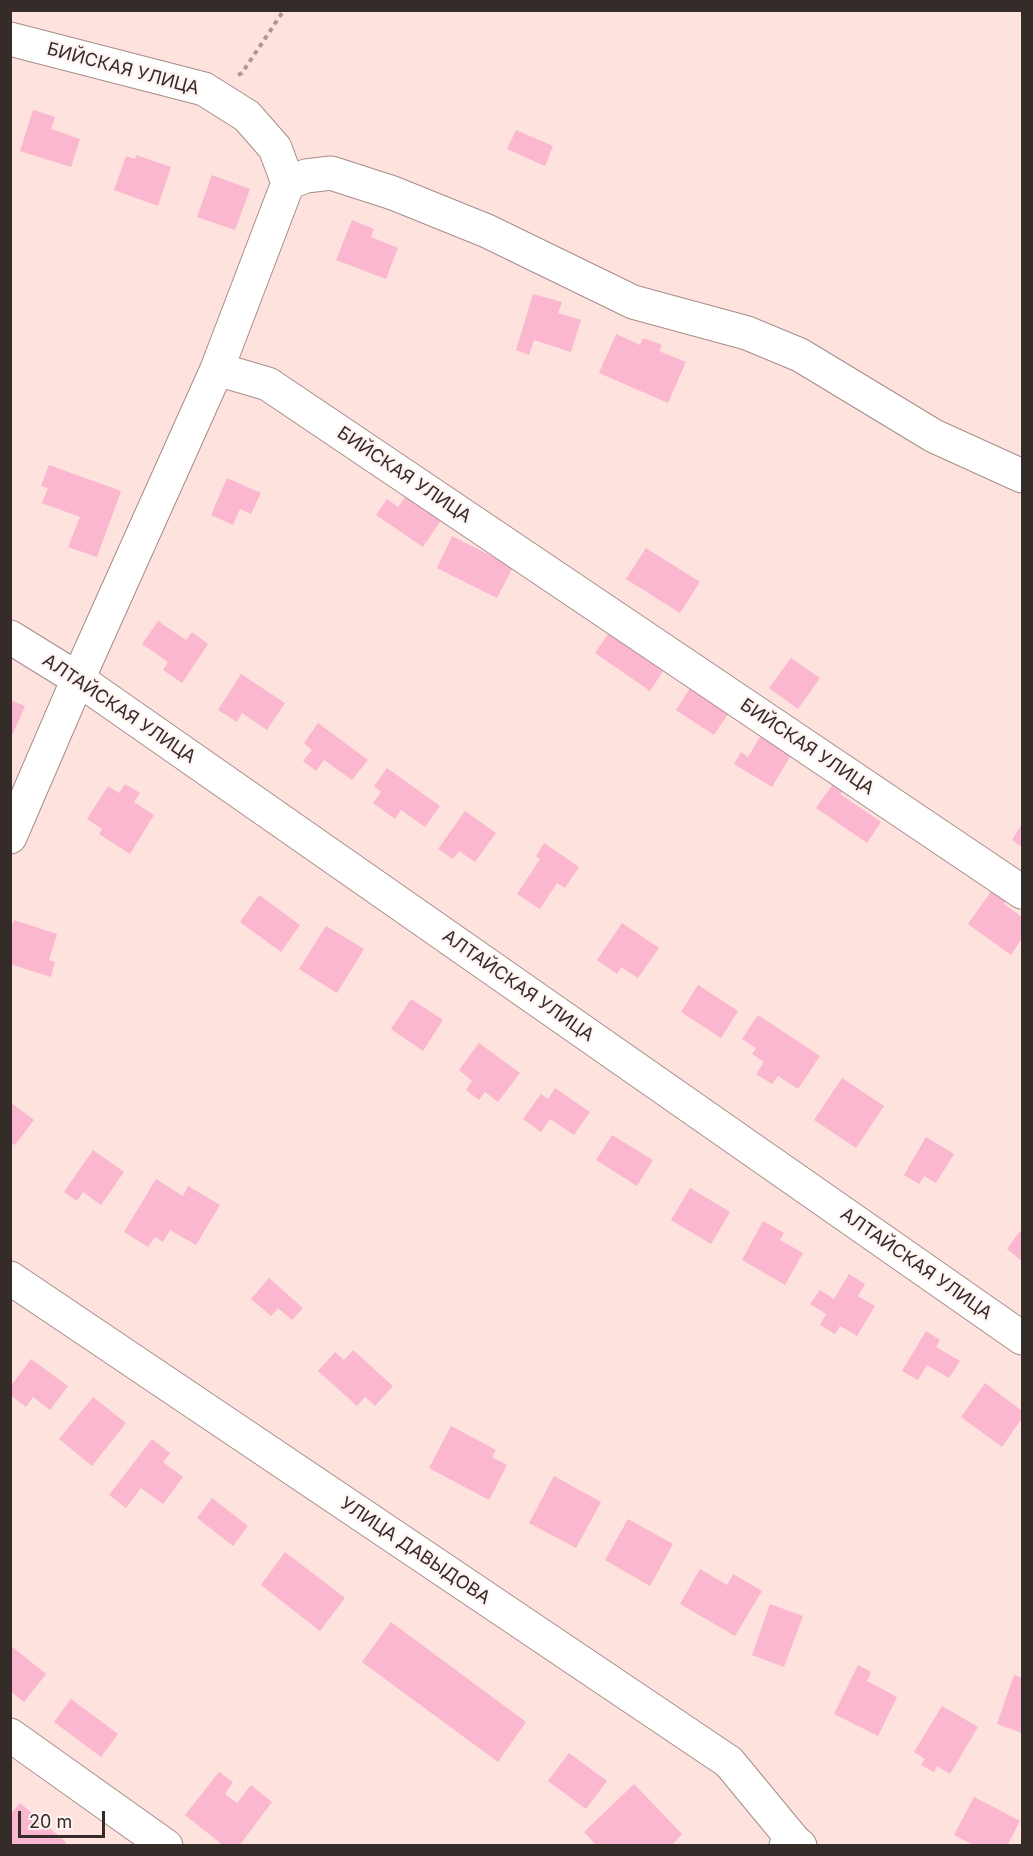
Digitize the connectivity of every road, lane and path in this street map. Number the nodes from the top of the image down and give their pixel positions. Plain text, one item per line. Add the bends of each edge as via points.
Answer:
1 (284, 10) edge
2 (10, 39) edge
3 (204, 89) junction
4 (288, 183) junction
5 (218, 369) junction
6 (1023, 476) edge
7 (10, 638) edge
8 (78, 679) junction
9 (10, 837) edge
10 (1023, 892) edge
11 (10, 1278) edge
12 (1023, 1338) edge
13 (10, 1735) edge
14 (794, 1844) edge
15 (166, 1845) edge

1 - 3 path via 242,73
2 - 3 street, БИЙСКАЯ УЛИЦА
3 - 4 street, БИЙСКАЯ УЛИЦА via 247,116 275,148
4 - 5 street
4 - 6 street via 331,173 487,231 633,302 747,333 800,355 934,436
5 - 8 street
5 - 10 street, БИЙСКАЯ УЛИЦА via 268,384
7 - 8 street, АЛТАЙСКАЯ УЛИЦА
8 - 9 street
8 - 12 street, АЛТАЙСКАЯ УЛИЦА
11 - 14 street, УЛИЦА ДАВЫДОВА via 729,1762
13 - 15 street

